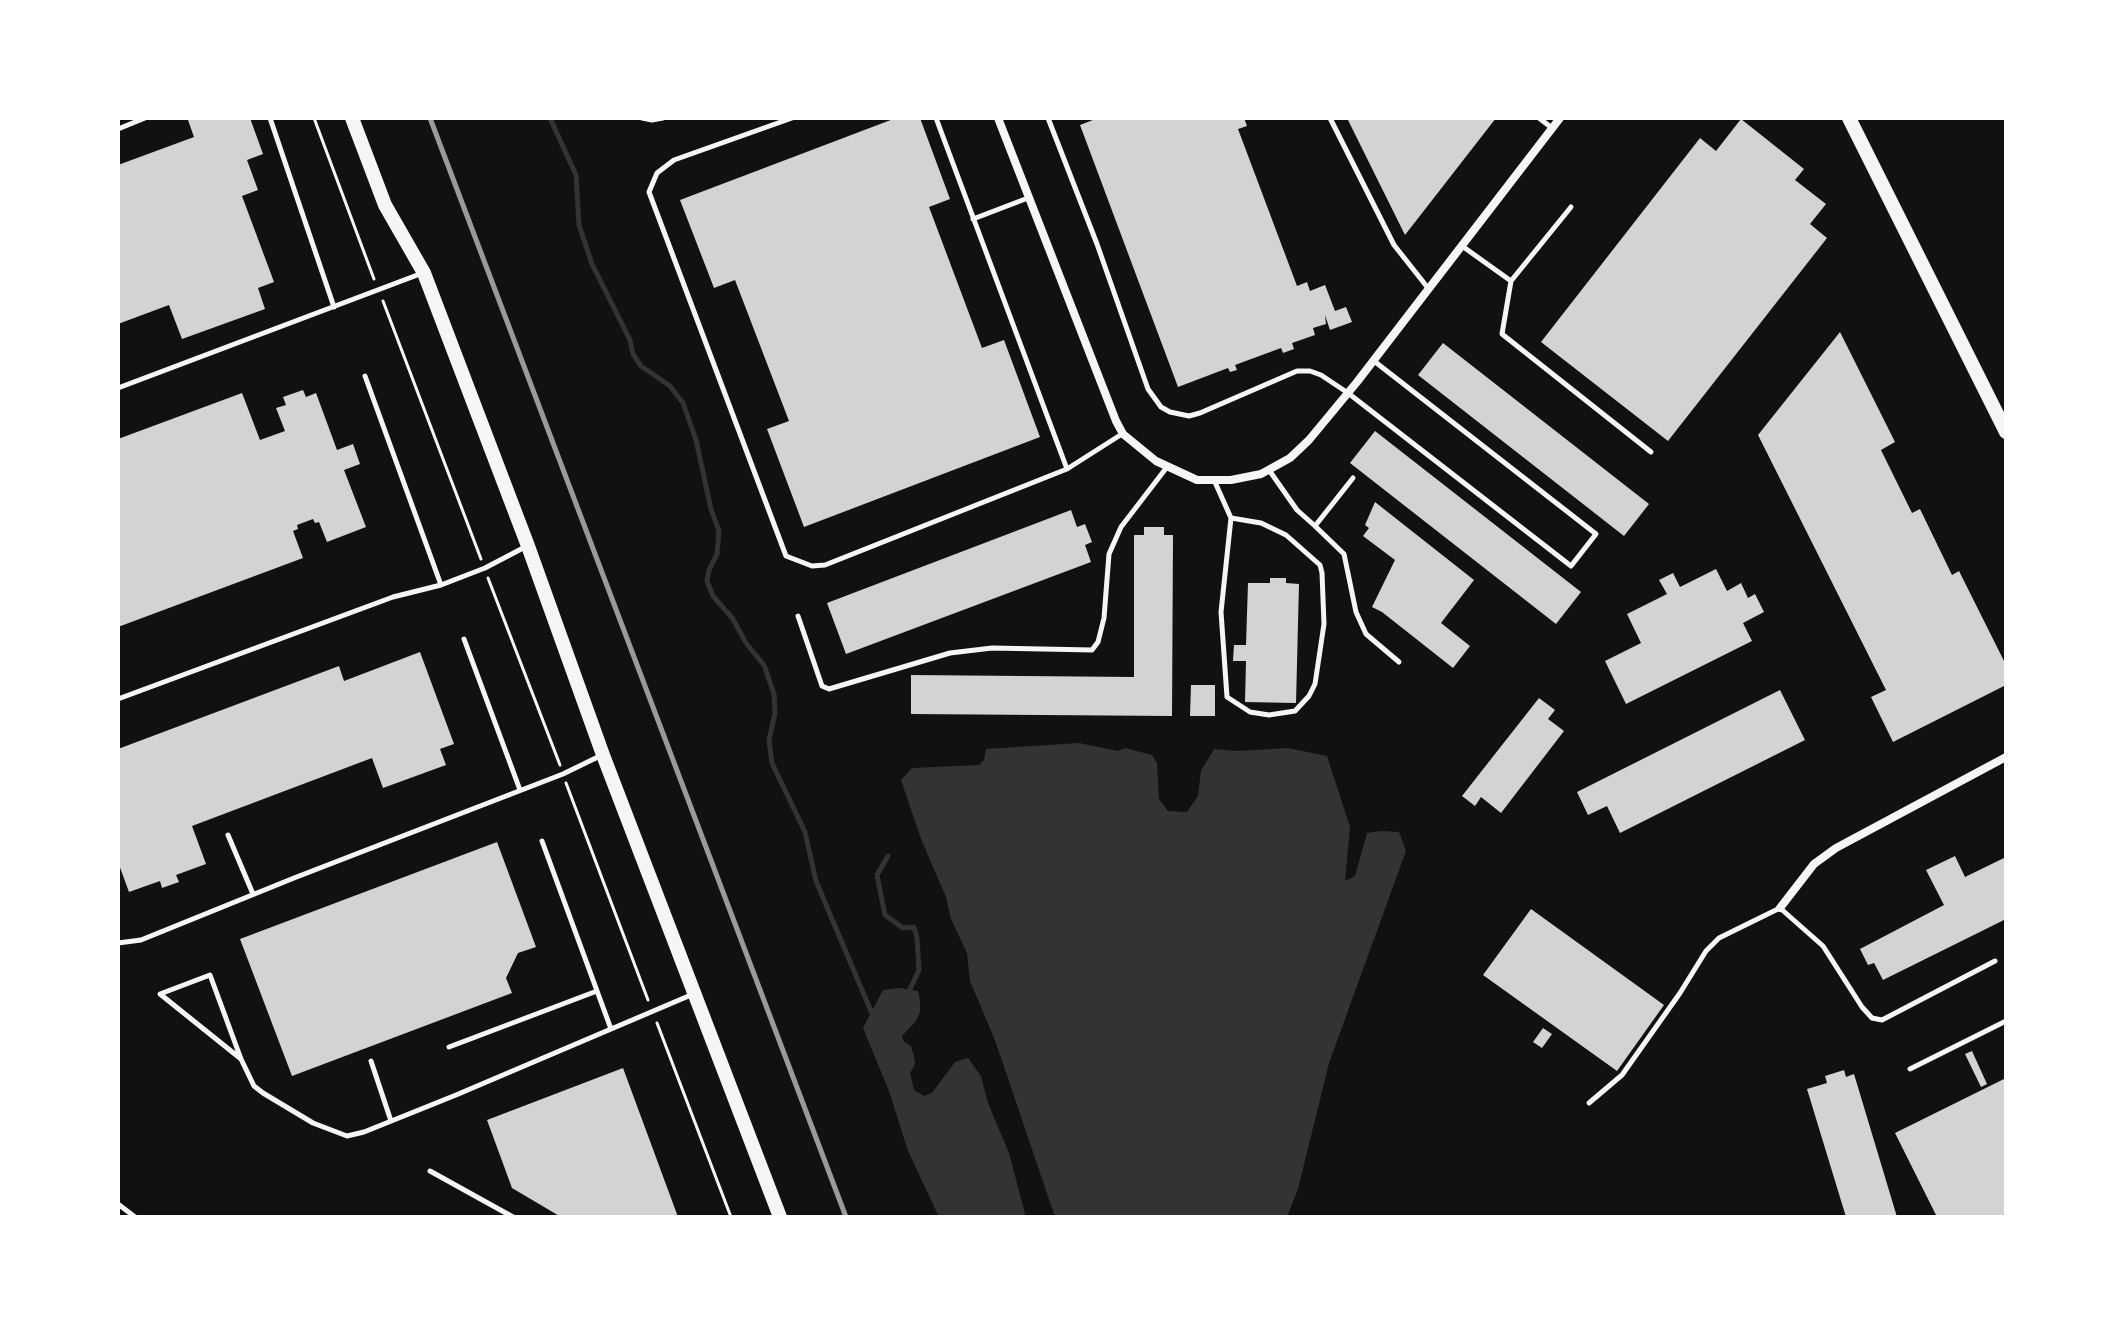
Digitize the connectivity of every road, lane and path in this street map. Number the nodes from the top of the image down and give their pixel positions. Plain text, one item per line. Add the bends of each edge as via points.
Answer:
1 (145, 118) edge
2 (270, 118) edge
3 (314, 118) edge
4 (352, 118) edge
5 (642, 118) edge
6 (663, 118) edge
7 (792, 118) edge
8 (936, 118) edge
9 (1048, 118) edge
10 (1330, 118) edge
11 (1539, 118) edge
12 (1560, 118) edge
13 (1849, 118) edge
14 (1002, 119) edge
15 (1552, 128) junction
16 (118, 129) edge
17 (1029, 197) junction
18 (1571, 207) dead end
19 (973, 219) junction
20 (1462, 246) junction
21 (424, 273) junction
22 (1511, 281) junction
23 (1428, 288) junction
24 (379, 290) junction
25 (334, 307) junction
26 (1373, 360) junction
27 (365, 376) dead end
28 (118, 388) edge
29 (1348, 393) junction
30 (2006, 432) edge
31 (1123, 434) junction
32 (1651, 452) dead end
33 (1167, 467) junction
34 (1067, 469) junction
35 (1269, 470) junction
36 (1353, 478) dead end
37 (1214, 480) junction
38 (1231, 518) junction
39 (1315, 526) junction
40 (528, 546) junction
41 (485, 568) junction
42 (441, 585) junction
43 (798, 616) dead end
44 (464, 639) dead end
45 (1399, 662) dead end
46 (118, 699) edge
47 (603, 755) junction
48 (2006, 757) edge
49 (563, 774) junction
50 (520, 790) junction
51 (228, 835) dead end
52 (542, 841) dead end
53 (253, 894) junction
54 (1780, 908) junction
55 (118, 943) edge
56 (1995, 961) dead end
57 (597, 991) junction
58 (696, 993) junction
59 (653, 1012) junction
60 (2006, 1021) edge
61 (611, 1029) junction
62 (449, 1047) dead end
63 (241, 1059) junction
64 (371, 1061) dead end
65 (1910, 1069) dead end
66 (1589, 1103) dead end
67 (391, 1121) junction
68 (430, 1171) dead end
69 (118, 1204) edge
70 (135, 1217) edge
71 (513, 1217) edge
72 (731, 1217) edge
73 (780, 1217) edge

1 - 16 lane
2 - 25 lane
3 - 24 path
4 - 21 main road via 385,205
5 - 6 lane
7 - 34 lane via 674,160 657,173 649,192 786,556 825,565
8 - 19 lane
9 - 29 lane via 1148,389 1161,407 1181,415 1200,413 1297,371 1321,375
10 - 23 lane via 1394,245
11 - 15 lane
12 - 15 street
13 - 30 main road
14 - 17 street
15 - 20 street
17 - 19 lane
17 - 31 street
18 - 22 lane
19 - 34 lane
20 - 22 lane
20 - 23 street
21 - 24 lane
21 - 40 main road
22 - 32 lane via 1502,334
23 - 26 street
24 - 25 lane
24 - 41 path
25 - 28 lane
26 - 29 street
26 - 29 lane via 1596,534 1571,566
27 - 42 lane
29 - 35 street via 1309,440
31 - 33 street
31 - 34 lane
33 - 37 street via 1197,480
33 - 43 lane via 1121,527 1109,554 1104,618 1092,650 992,648 950,653 829,689 822,686
35 - 37 street
35 - 39 lane
36 - 39 lane
37 - 38 lane
38 - 38 lane via 1261,523 1286,535 1320,565 1324,624 1315,684 1295,711 1250,712 1227,697 1221,612
39 - 45 lane via 1344,554 1366,634
40 - 41 lane
40 - 47 main road
41 - 42 lane
41 - 49 path
42 - 46 lane via 393,597
44 - 50 lane
47 - 49 lane
47 - 58 main road
48 - 54 street via 1836,848 1814,864
49 - 50 lane
49 - 59 path
50 - 53 lane
51 - 53 lane
52 - 57 lane
53 - 55 lane via 141,940
54 - 56 lane via 1823,946 1872,1018 1882,1020
54 - 66 lane via 1719,938 1706,951 1622,1075
57 - 61 lane
57 - 62 lane
58 - 59 lane
58 - 73 main road
59 - 61 lane
59 - 72 path
60 - 65 lane
61 - 67 lane
63 - 63 lane via 210,975 160,994 183,1012
63 - 67 lane via 254,1086 336,1133 347,1136
64 - 67 lane
68 - 71 lane
69 - 70 lane

